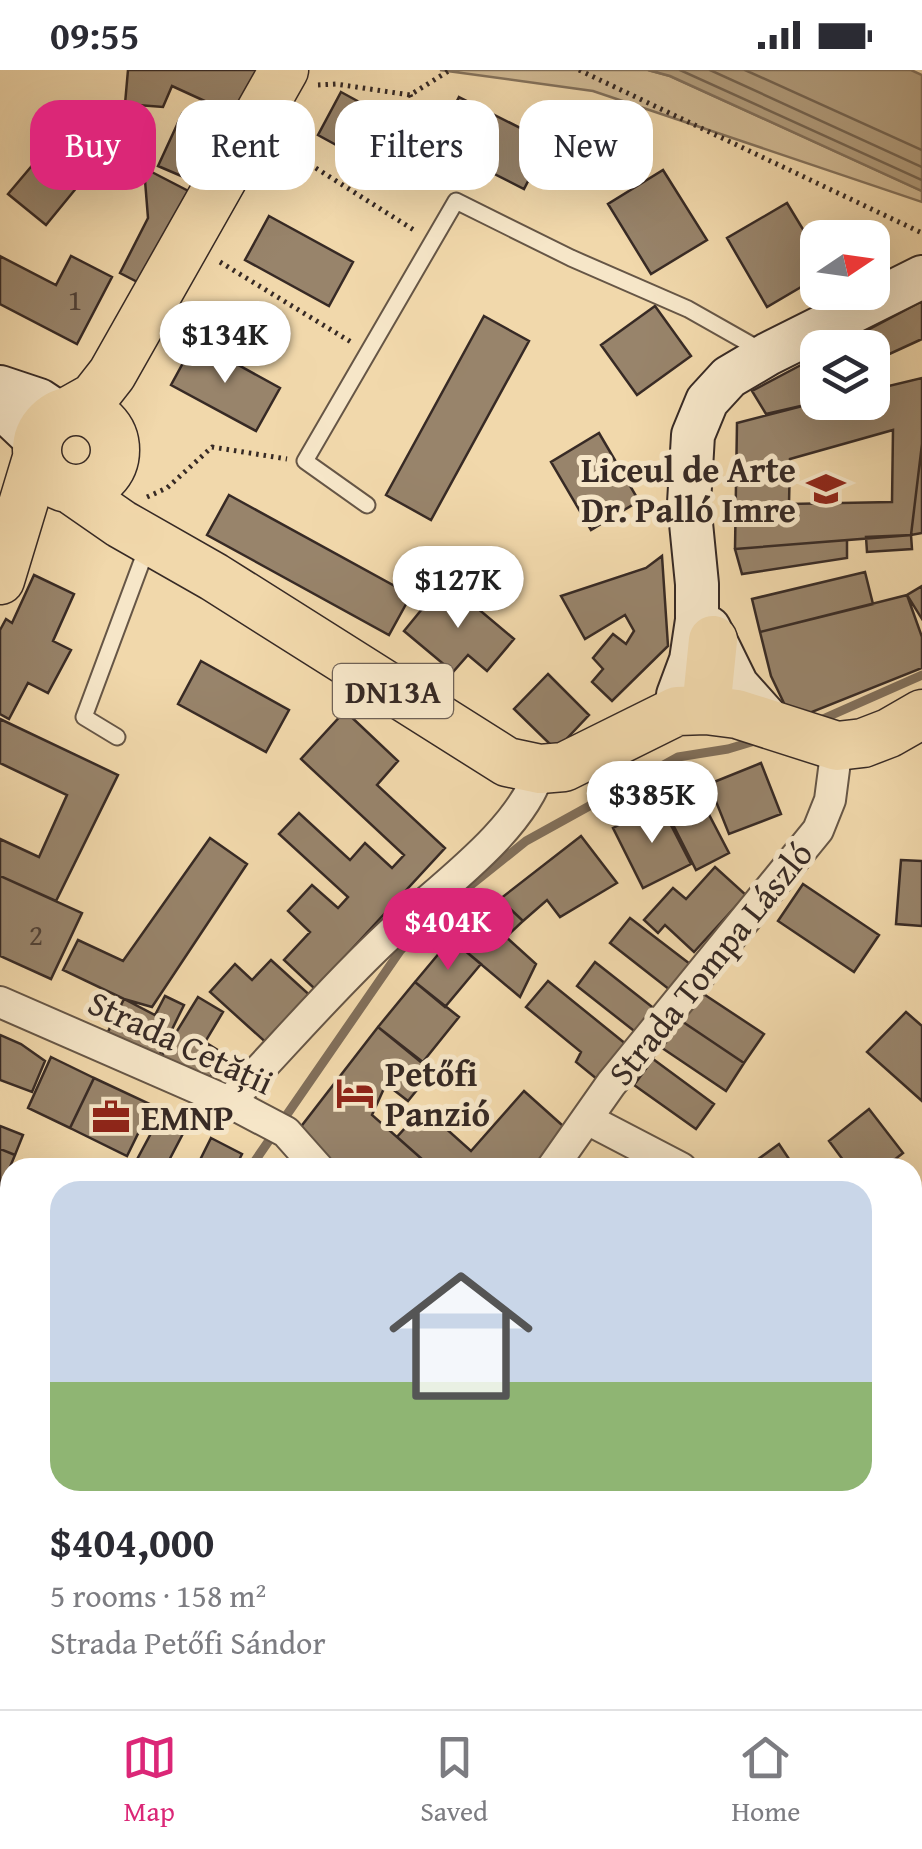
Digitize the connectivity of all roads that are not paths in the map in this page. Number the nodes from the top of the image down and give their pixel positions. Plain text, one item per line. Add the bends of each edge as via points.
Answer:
1 (279, 78) edge
2 (922, 278) edge
3 (158, 295) junction
4 (768, 354) junction
5 (0, 387) edge
6 (0, 406) edge
7 (57, 451) junction
8 (115, 451) junction
9 (367, 505) dead end
10 (146, 520) junction
11 (3, 574) edge
12 (697, 584) junction
13 (713, 640) junction
14 (692, 710) junction
15 (922, 714) edge
16 (798, 733) junction
17 (116, 737) dead end
18 (562, 765) junction
19 (0, 1002) edge
20 (229, 1102) junction
21 (587, 1119) junction
22 (308, 1158) edge
23 (559, 1158) edge
24 (663, 1158) edge

1 - 3 main road
2 - 4 main road
3 - 7 main road
3 - 8 main road
4 - 9 lane via 688,309 456,201 305,461
4 - 12 main road via 729,377 707,401 693,435 689,503
5 - 7 main road via 40,400
6 - 7 main road
7 - 8 main road via 86,489 99,483
7 - 8 main road, DN13A via 84,412 110,429
7 - 10 main road, DN13A
7 - 11 main road via 24,552
8 - 10 main road, DN13A
10 - 17 lane via 84,717
10 - 18 main road, DN13A via 214,577 507,762
12 - 13 main road
12 - 14 main road via 694,642 678,695
13 - 14 main road
13 - 16 main road via 737,685
14 - 16 main road
14 - 18 main road
15 - 16 main road via 863,743
16 - 21 street, Strada Tompa László via 830,800 818,830
18 - 20 street
19 - 20 street, Strada Cetății
20 - 22 street, Strada Cetății via 274,1126
21 - 23 street, Strada Tompa László
21 - 24 street

